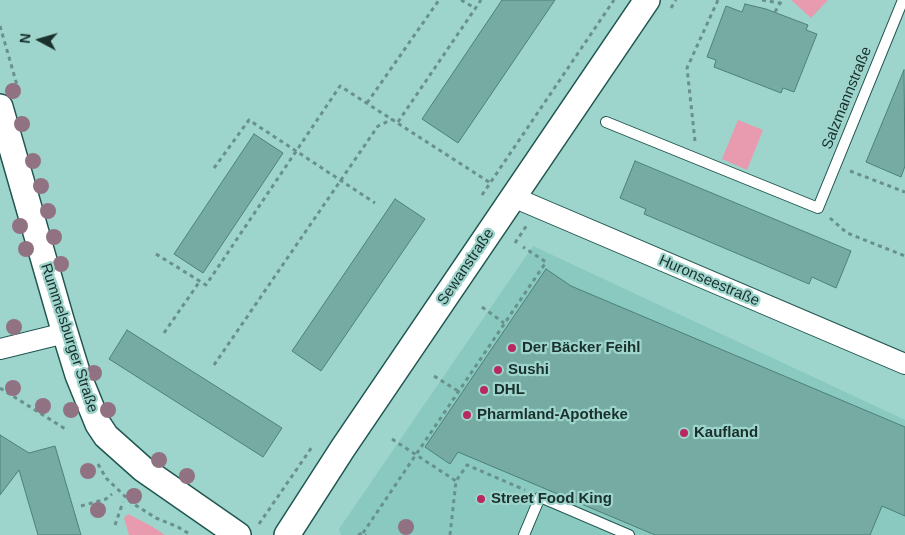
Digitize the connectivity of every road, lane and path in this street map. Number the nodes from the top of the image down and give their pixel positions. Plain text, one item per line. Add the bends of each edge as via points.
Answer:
1 (439, 0) edge
2 (462, 0) edge
3 (481, 0) edge
4 (647, 0) edge
5 (718, 0) edge
6 (762, 0) edge
7 (902, 0) edge
8 (781, 2) edge
9 (475, 8) junction
10 (774, 12) dead end
11 (0, 26) edge
12 (10, 101) edge
13 (367, 103) junction
14 (393, 119) junction
15 (398, 122) junction
16 (606, 122) dead end
17 (297, 151) junction
18 (697, 159) junction
19 (836, 165) junction
20 (214, 168) dead end
21 (481, 176) dead end
22 (342, 181) junction
23 (905, 192) edge
24 (512, 197) junction
25 (375, 202) dead end
26 (818, 208) junction
27 (523, 247) dead end
28 (156, 254) dead end
29 (905, 256) edge
30 (200, 281) junction
31 (482, 307) dead end
32 (504, 323) junction
33 (65, 333) junction
34 (164, 333) dead end
35 (0, 348) edge
36 (905, 364) edge
37 (214, 365) dead end
38 (434, 376) dead end
39 (0, 388) edge
40 (458, 391) junction
41 (67, 430) dead end
42 (392, 439) dead end
43 (415, 455) junction
44 (456, 481) junction
45 (112, 494) dead end
46 (276, 497) dead end
47 (540, 497) junction
48 (123, 502) dead end
49 (81, 506) dead end
50 (115, 525) dead end
51 (247, 532) edge
52 (364, 534) edge
53 (287, 535) edge
54 (358, 535) edge
55 (450, 535) edge
56 (524, 535) edge
57 (629, 535) edge

1 - 13 path
2 - 9 path
3 - 9 path
4 - 24 street, Sewanstraße
5 - 18 path via 687,68
6 - 8 path
7 - 19 lane, Salzmannstraße
8 - 10 path
9 - 15 path
11 - 12 path
12 - 33 street, Rummelsburger Straße
13 - 14 path
13 - 17 path via 340,86
14 - 15 path
14 - 22 path via 378,126
15 - 21 path
16 - 18 lane
17 - 20 path via 249,120
17 - 22 path
17 - 30 path via 206,285
18 - 26 lane
19 - 23 path
19 - 26 lane, Salzmannstraße
22 - 25 path
22 - 37 path
24 - 36 street, Huronseestraße
24 - 53 street, Sewanstraße
26 - 29 path via 847,233
27 - 32 path via 546,262
28 - 30 path
30 - 34 path
31 - 32 path
32 - 40 path
33 - 35 street
33 - 51 street, Rummelsburger Straße via 92,411 106,436 143,469
38 - 40 path
39 - 41 path
40 - 43 path
42 - 43 path
43 - 44 path
43 - 52 path
44 - 47 path via 467,465
44 - 55 path
45 - 49 path
46 - 51 path
47 - 56 lane
47 - 57 lane
48 - 50 path
52 - 54 path

